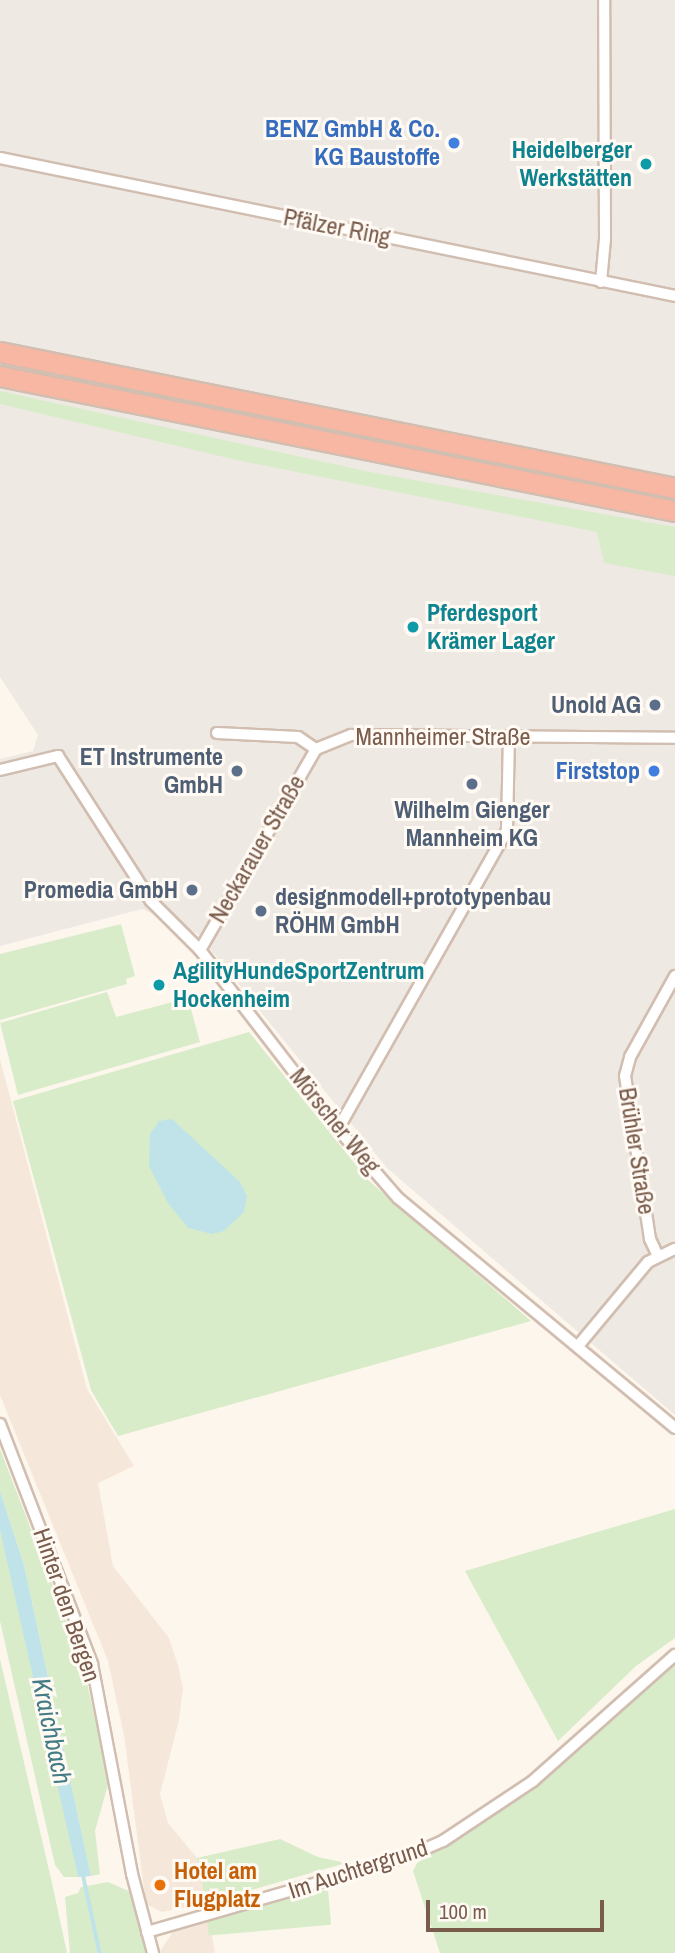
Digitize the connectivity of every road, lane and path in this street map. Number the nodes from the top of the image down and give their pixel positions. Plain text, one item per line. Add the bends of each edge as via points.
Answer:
1 (604, 0) edge
2 (0, 158) edge
3 (601, 282) junction
4 (675, 296) edge
5 (0, 352) edge
6 (0, 376) edge
7 (675, 488) edge
8 (675, 511) edge
9 (217, 733) dead end
10 (509, 738) junction
11 (675, 738) edge
12 (316, 749) junction
13 (0, 770) edge
14 (200, 950) junction
15 (675, 976) edge
16 (338, 1129) junction
17 (675, 1249) edge
18 (657, 1254) junction
19 (578, 1346) junction
20 (0, 1424) edge
21 (675, 1428) edge
22 (675, 1655) edge
23 (147, 1932) junction
24 (153, 1953) edge

1 - 3 street via 605,239
2 - 3 street, Pfälzer Ring
3 - 4 street, Pfälzer Ring
5 - 7 highway
6 - 8 highway
9 - 12 street via 298,737
10 - 11 street, Mannheimer Straße
10 - 12 street, Mannheimer Straße via 351,735
10 - 16 street via 508,830
12 - 14 street, Neckarauer Straße
13 - 14 street, Mörscher Weg via 58,755 151,901
14 - 16 street, Mörscher Weg
15 - 18 street, Brühler Straße via 630,1057 625,1076 650,1239
16 - 19 street, Mörscher Weg via 398,1198
17 - 18 street
18 - 19 street
19 - 21 street, Mörscher Weg
20 - 23 street, Hinter den Bergen via 92,1664
22 - 23 street, Im Auchtergrund via 533,1781 443,1841 404,1858
23 - 24 street, Hinter den Bergen

